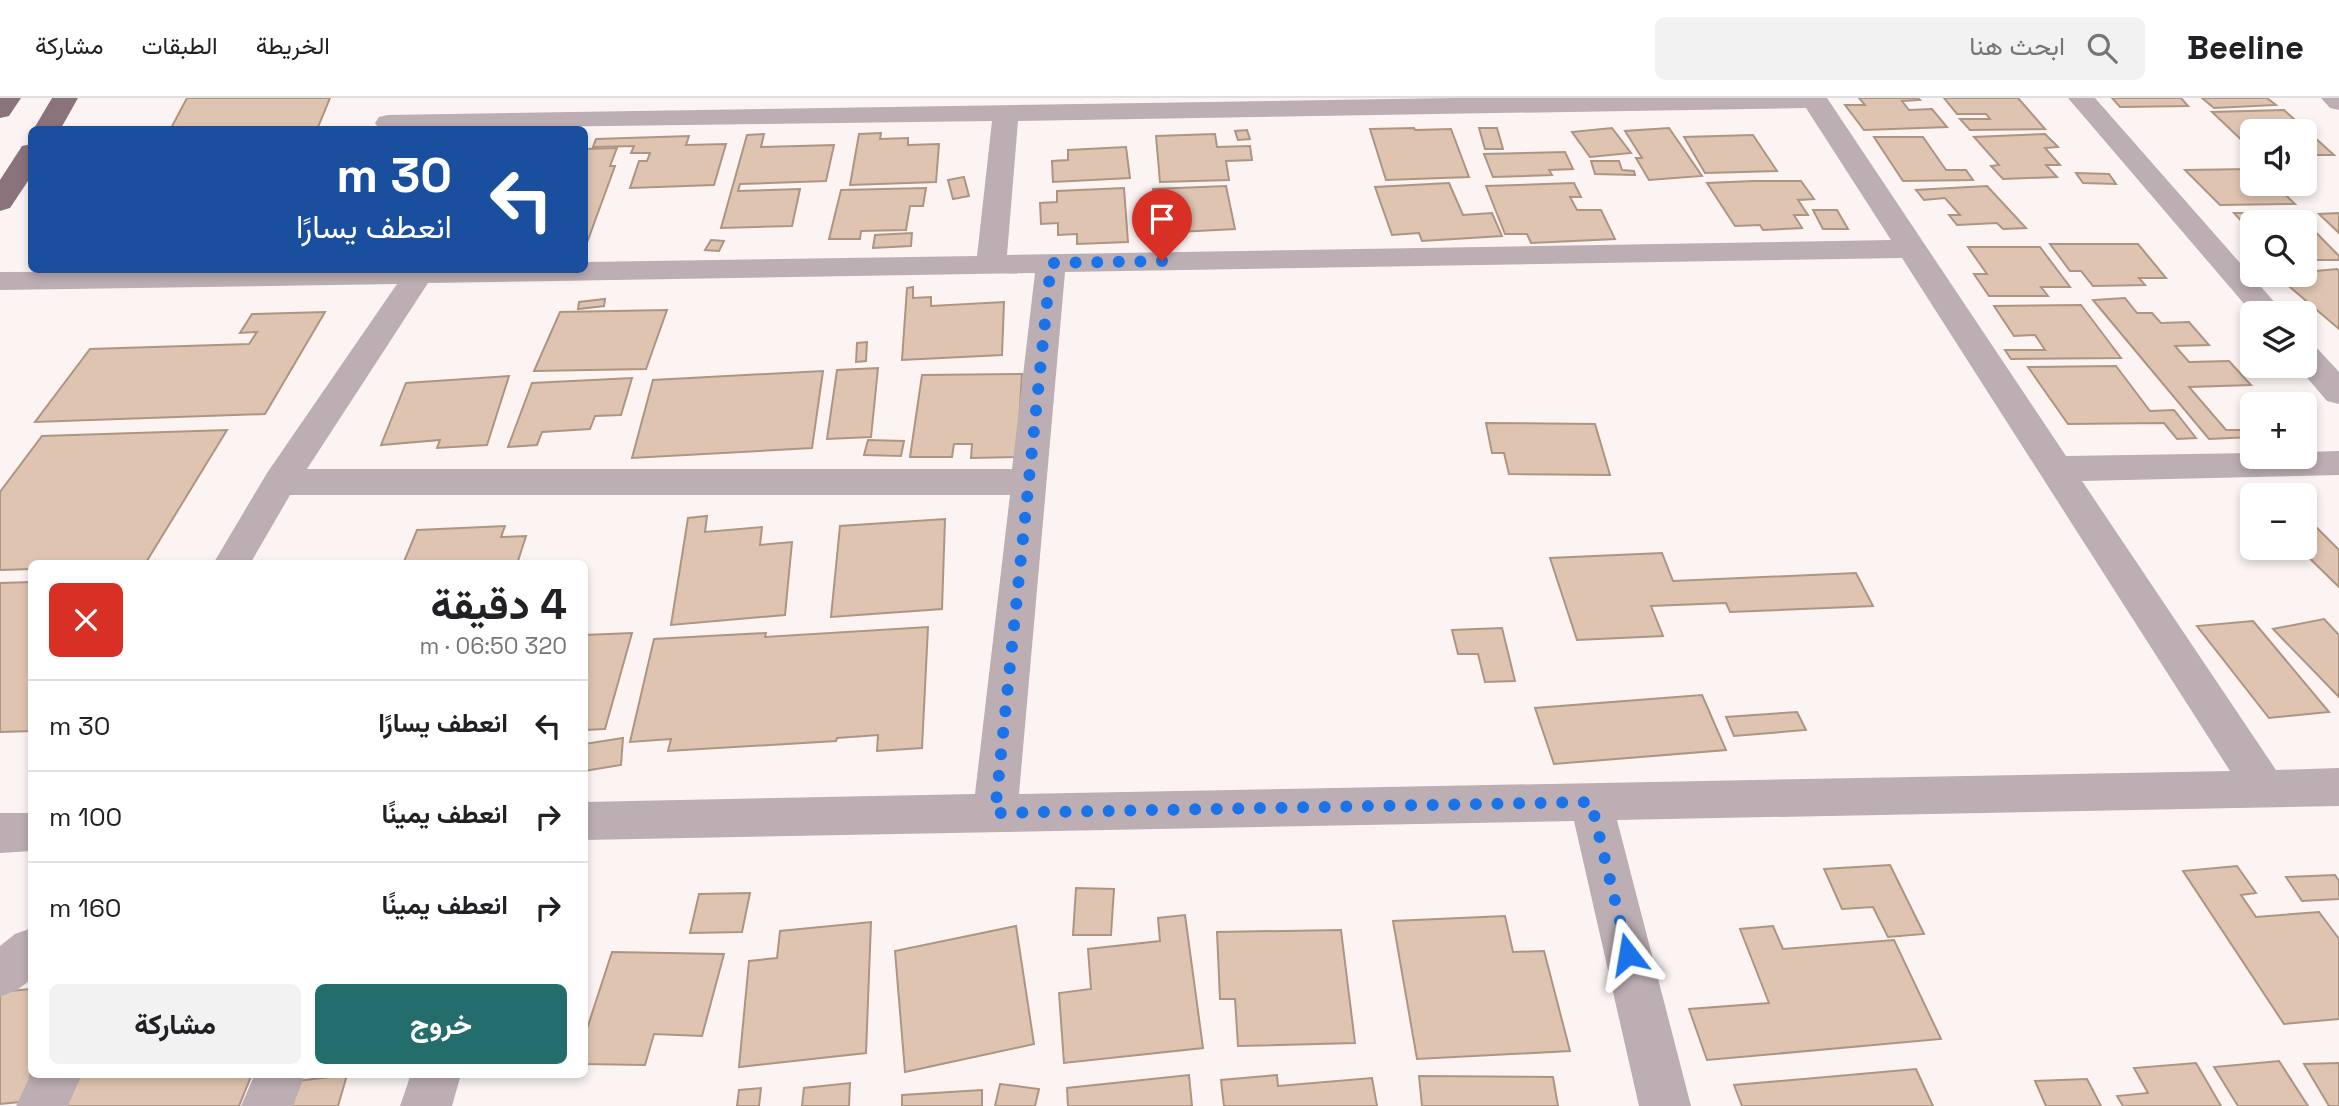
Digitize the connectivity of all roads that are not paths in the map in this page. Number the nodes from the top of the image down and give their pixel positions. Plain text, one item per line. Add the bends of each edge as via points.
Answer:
1 (8, 98) edge
2 (65, 98) edge
3 (2081, 98) edge
4 (2334, 98) edge
5 (1814, 99) edge
6 (1541, 101) edge
7 (2339, 102) edge
8 (1281, 103) edge
9 (1044, 105) edge
10 (897, 106) edge
11 (662, 108) edge
12 (0, 110) edge
13 (1006, 113) junction
14 (390, 117) edge
15 (48, 126) edge
16 (28, 158) edge
17 (0, 202) edge
18 (1912, 249) junction
19 (1051, 263) junction
20 (991, 264) junction
21 (588, 271) edge
22 (306, 273) edge
23 (382, 273) edge
24 (476, 273) edge
25 (419, 274) junction
26 (0, 281) edge
27 (2259, 301) edge
28 (2317, 368) edge
29 (2339, 393) edge
30 (2339, 463) edge
31 (2056, 469) junction
32 (280, 482) junction
33 (1029, 482) junction
34 (233, 560) edge
35 (2339, 787) edge
36 (2265, 789) junction
37 (1591, 802) junction
38 (995, 813) junction
39 (588, 821) edge
40 (28, 832) edge
41 (0, 833) edge
42 (28, 953) edge
43 (0, 974) edge
44 (55, 1078) edge
45 (278, 1078) edge
46 (435, 1078) edge
47 (42, 1106) edge
48 (267, 1106) edge
49 (426, 1106) edge
50 (1665, 1106) edge

1 - 12 main road
2 - 15 main road
3 - 27 street
4 - 7 street
5 - 6 street
5 - 18 street
6 - 8 street
8 - 9 street
9 - 13 street
10 - 11 street
10 - 13 street
11 - 14 street
13 - 20 street
16 - 17 main road
18 - 19 street
18 - 31 street
19 - 20 street
19 - 33 street
20 - 21 street
22 - 26 street
23 - 25 street
24 - 25 street
25 - 32 street
28 - 29 street
30 - 31 street
31 - 36 street
32 - 33 street
32 - 34 street
33 - 38 street
35 - 36 street
36 - 37 street
37 - 38 street
37 - 50 street
38 - 39 street
40 - 41 street
42 - 43 street
44 - 47 street
45 - 48 street
46 - 49 street

